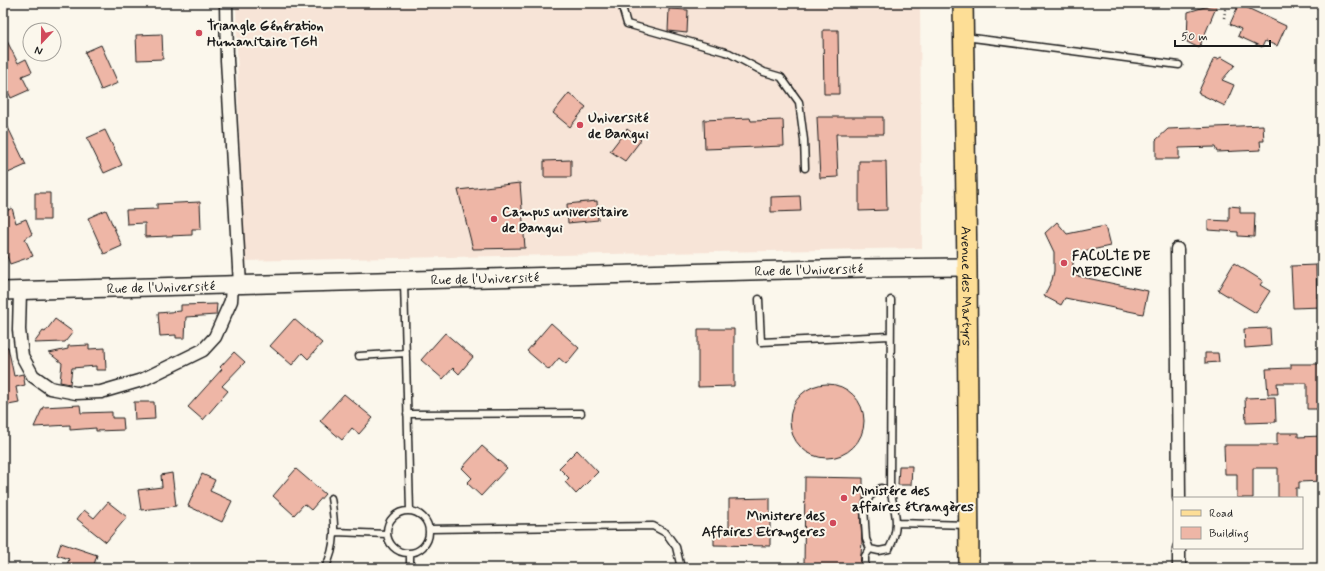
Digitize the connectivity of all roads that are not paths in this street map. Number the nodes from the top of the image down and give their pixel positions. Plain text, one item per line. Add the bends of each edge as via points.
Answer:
1 (226, 3) edge
2 (621, 3) edge
3 (962, 3) edge
4 (963, 37) junction
5 (1132, 59) junction
6 (805, 168) dead end
7 (1177, 249) dead end
8 (967, 267) junction
9 (404, 280) junction
10 (236, 285) junction
11 (11, 291) edge
12 (759, 299) dead end
13 (891, 300) dead end
14 (890, 336) junction
15 (406, 353) junction
16 (359, 356) dead end
17 (581, 413) dead end
18 (407, 414) junction
19 (890, 491) junction
20 (1179, 497) edge
21 (331, 498) dead end
22 (410, 511) junction
23 (897, 523) junction
24 (968, 525) junction
25 (430, 529) junction
26 (335, 532) junction
27 (387, 534) junction
28 (870, 549) junction
29 (1179, 549) edge
30 (410, 553) junction
31 (325, 568) edge
32 (410, 568) edge
33 (680, 568) edge
34 (864, 568) edge
35 (969, 568) edge
36 (1179, 568) edge

1 - 10 street
2 - 6 lane via 627,24 729,52 764,72 781,77 799,102
3 - 4 main road, Avenue des Martyrs
4 - 5 lane
4 - 8 main road, Avenue des Martyrs
5 - 5 lane via 1124,58 1032,45 1004,42 1179,65
7 - 20 street
8 - 9 street, Rue de l'Université
8 - 24 main road, Avenue des Martyrs
9 - 10 street, Rue de l'Université
9 - 15 lane
10 - 11 street, Rue de l'Université
10 - 11 street via 215,337 203,350 142,380 101,392 76,393 50,388 33,376 22,356
12 - 14 lane via 761,342
13 - 14 lane
14 - 19 lane
15 - 16 lane
15 - 18 lane
17 - 18 lane
18 - 22 lane
19 - 23 lane
19 - 28 lane via 881,488 870,496 864,507 866,539
21 - 26 lane
22 - 25 lane via 426,519
22 - 27 lane via 394,516 388,524
23 - 24 lane
23 - 28 lane via 893,543 889,549
24 - 35 main road, Avenue des Martyrs
25 - 30 lane via 425,546
25 - 33 lane via 653,526 666,533 676,547
26 - 27 lane
26 - 31 lane via 330,559
27 - 30 lane via 390,543 396,549
28 - 34 lane via 865,556
29 - 36 street
30 - 32 lane

